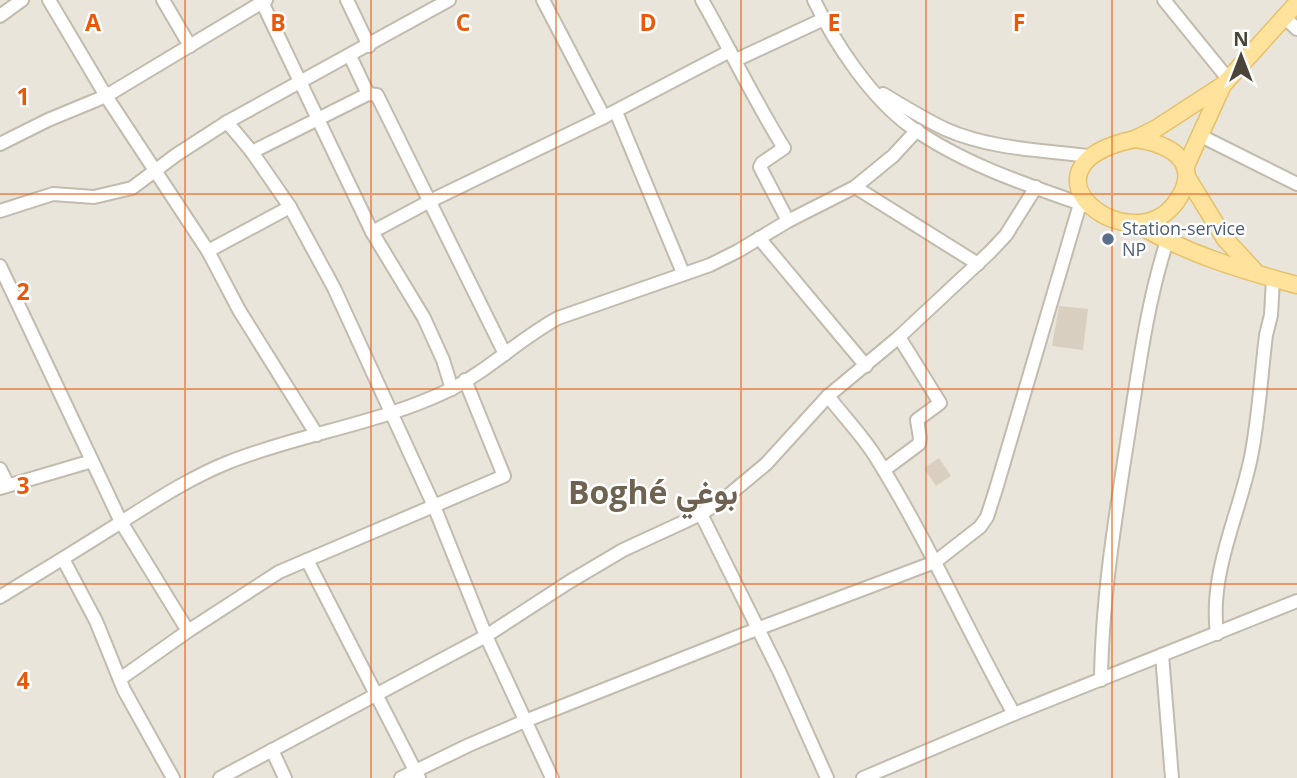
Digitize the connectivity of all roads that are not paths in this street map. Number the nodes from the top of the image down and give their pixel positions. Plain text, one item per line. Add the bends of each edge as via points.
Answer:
1 (22, 0) edge
2 (49, 0) edge
3 (163, 0) edge
4 (347, 0) edge
5 (449, 0) edge
6 (543, 0) edge
7 (702, 0) edge
8 (816, 0) edge
9 (1164, 0) edge
10 (263, 1) edge
11 (1297, 3) edge
12 (0, 16) edge
13 (824, 19) junction
14 (1291, 24) edge
15 (190, 46) junction
16 (369, 46) junction
17 (350, 56) junction
18 (733, 56) junction
19 (299, 82) junction
20 (1226, 83) junction
21 (873, 89) junction
22 (368, 94) junction
23 (106, 96) junction
24 (610, 115) junction
25 (316, 118) junction
26 (227, 122) junction
27 (917, 130) junction
28 (1201, 136) junction
29 (1135, 139) junction
30 (0, 144) edge
31 (252, 152) junction
32 (1089, 156) junction
33 (154, 170) junction
34 (1186, 173) junction
35 (1297, 184) edge
36 (855, 187) junction
37 (1036, 187) junction
38 (430, 201) junction
39 (1085, 205) junction
40 (290, 207) junction
41 (0, 211) edge
42 (788, 221) junction
43 (1137, 224) junction
44 (372, 232) junction
45 (759, 238) junction
46 (1167, 241) junction
47 (208, 251) junction
48 (978, 264) junction
49 (0, 266) edge
50 (683, 273) junction
51 (1266, 276) junction
52 (1297, 285) edge
53 (899, 337) junction
54 (505, 354) junction
55 (866, 366) junction
56 (465, 380) junction
57 (452, 389) junction
58 (828, 396) junction
59 (390, 412) junction
60 (317, 435) junction
61 (92, 461) junction
62 (0, 469) edge
63 (884, 470) junction
64 (4, 487) edge
65 (434, 506) junction
66 (701, 514) junction
67 (121, 522) junction
68 (63, 559) junction
69 (307, 560) junction
70 (935, 562) junction
71 (0, 597) edge
72 (1297, 601) edge
73 (757, 629) junction
74 (188, 631) junction
75 (1217, 634) junction
76 (486, 636) junction
77 (1162, 655) junction
78 (120, 679) junction
79 (1101, 680) junction
80 (377, 695) junction
81 (1014, 714) junction
82 (525, 721) junction
83 (272, 750) junction
84 (417, 774) edge
85 (173, 778) edge
86 (220, 778) edge
87 (285, 778) edge
88 (401, 778) edge
89 (552, 778) edge
90 (827, 778) edge
91 (863, 778) edge
92 (1172, 778) edge

1 - 12 street
2 - 23 street
3 - 15 street
4 - 16 street
5 - 16 street
6 - 24 street
7 - 18 street
8 - 13 street
9 - 20 street
10 - 15 street
10 - 19 street
11 - 14 main road
13 - 18 street
13 - 21 street via 838,46
14 - 20 main road
15 - 23 street
16 - 17 street
17 - 19 street
17 - 22 street
18 - 24 street
18 - 42 street via 784,148 760,167
19 - 25 street
19 - 26 street
20 - 28 main road
20 - 29 main road
21 - 27 street
21 - 32 street via 946,129 980,140
22 - 25 street
22 - 38 street via 377,95
23 - 30 street
23 - 33 street
24 - 38 street
24 - 50 street
25 - 31 street
25 - 44 street
26 - 31 street
26 - 33 street
27 - 36 street
27 - 37 street via 975,163
28 - 34 main road
28 - 35 street
29 - 32 main road
29 - 34 main road via 1167,146
31 - 40 street
32 - 39 main road via 1077,185
33 - 41 street via 132,188 94,197 53,194
33 - 47 street
34 - 43 main road via 1185,187 1173,207
34 - 51 main road via 1224,239
36 - 42 street
36 - 48 street
37 - 39 street
37 - 48 street via 1006,235
38 - 44 street
38 - 54 street
39 - 43 main road via 1117,221
39 - 70 street via 987,517 974,534
40 - 47 street
40 - 59 street via 334,288
42 - 45 street
43 - 46 main road
44 - 57 street via 424,318
45 - 50 street via 718,262
45 - 55 street
46 - 51 main road
46 - 79 street via 1154,280 1116,514
47 - 60 street
48 - 53 street
49 - 61 street
50 - 54 street via 558,318
51 - 52 main road
51 - 75 street via 1271,315 1251,459 1221,565
53 - 55 street
53 - 63 street via 940,403 917,420 919,444
54 - 56 street
55 - 58 street
56 - 57 street
56 - 65 street via 505,476
57 - 59 street
58 - 63 street
58 - 66 street via 766,464
59 - 60 street
59 - 65 street
60 - 67 street via 218,467
61 - 64 street
61 - 67 street
62 - 64 street
63 - 70 street
65 - 69 street
65 - 76 street
66 - 73 street
66 - 76 street via 623,550
67 - 68 street
67 - 74 street
68 - 71 street
68 - 78 street
69 - 74 street via 268,579
69 - 80 street
70 - 73 street
70 - 81 street
72 - 75 street
73 - 82 street
73 - 90 street
74 - 78 street
75 - 77 street
76 - 80 street
76 - 82 street
77 - 79 street
77 - 92 street
78 - 85 street
79 - 81 street
80 - 83 street
80 - 84 street
81 - 91 street
82 - 84 street
82 - 89 street
83 - 86 street
83 - 87 street
84 - 88 street

